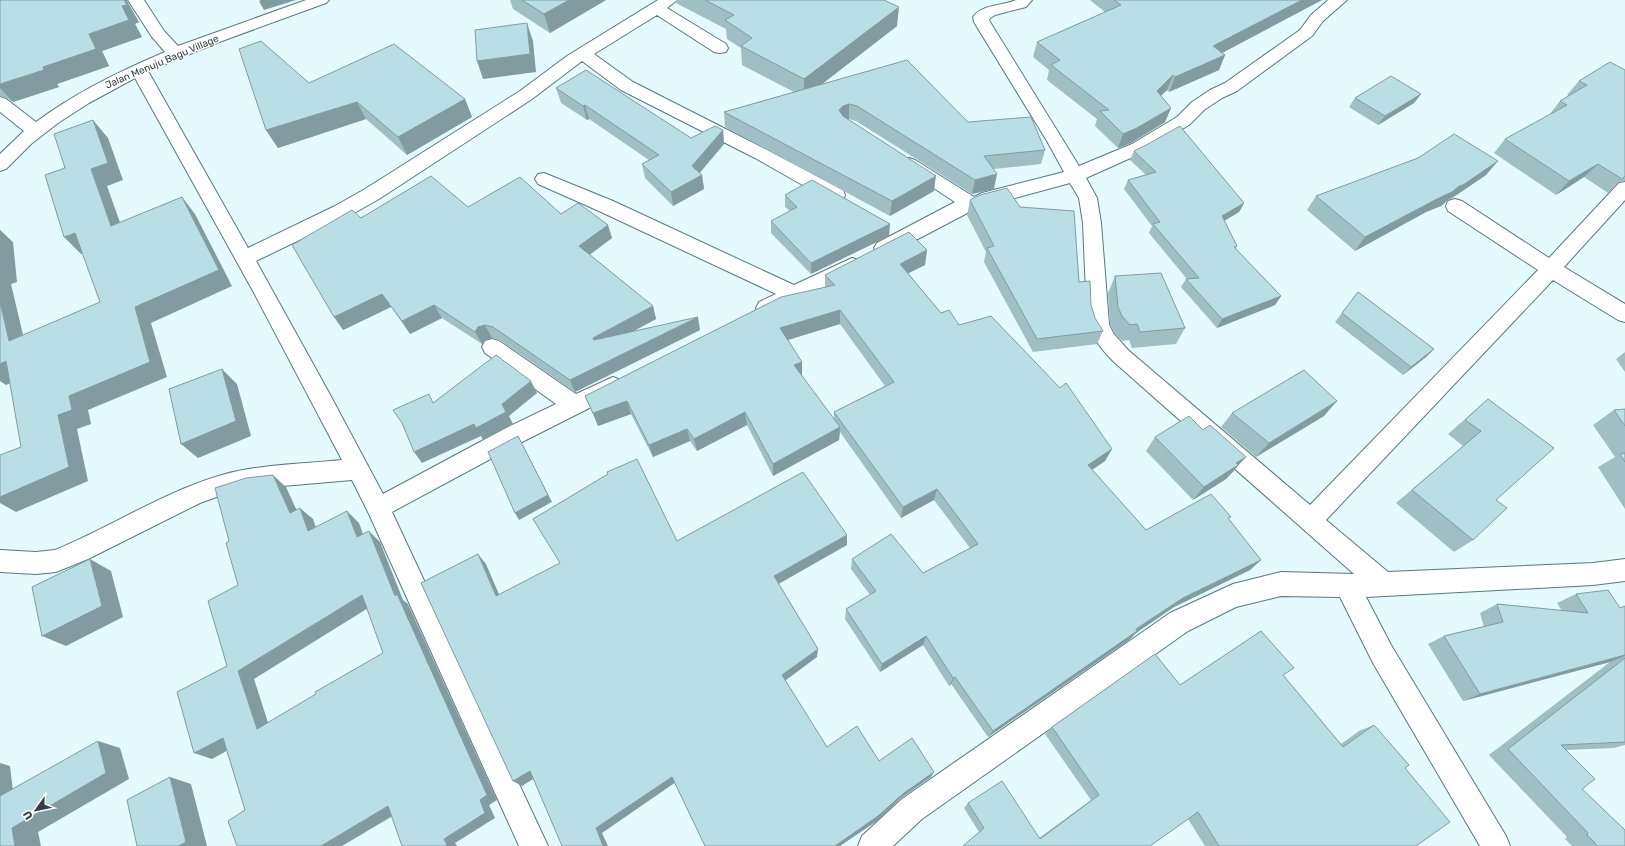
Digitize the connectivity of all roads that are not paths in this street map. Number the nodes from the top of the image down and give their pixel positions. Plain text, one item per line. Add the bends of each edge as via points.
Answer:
1 (136, 0) edge
2 (321, 0) edge
3 (1024, 0) edge
4 (1339, 0) edge
5 (663, 4) edge
6 (720, 48) dead end
7 (176, 54) junction
8 (583, 54) junction
9 (139, 69) junction
10 (0, 103) edge
11 (35, 131) junction
12 (894, 155) edge
13 (0, 165) edge
14 (1076, 175) junction
15 (544, 179) dead end
16 (1625, 188) edge
17 (970, 203) junction
18 (852, 204) edge
19 (1455, 206) dead end
20 (890, 225) edge
21 (908, 236) junction
22 (244, 258) junction
23 (1551, 269) junction
24 (794, 294) junction
25 (1625, 314) edge
26 (751, 315) edge
27 (492, 347) dead end
28 (631, 376) edge
29 (574, 405) junction
30 (358, 469) junction
31 (378, 508) junction
32 (1310, 521) junction
33 (0, 561) edge
34 (1625, 570) edge
35 (1364, 585) junction
36 (534, 846) edge
37 (872, 846) edge
38 (1496, 846) edge

1 - 7 street via 158,34
2 - 7 street, Jalan Menuju Bagu Village
3 - 14 street via 1021,4 989,12 981,17 982,22
4 - 14 street via 1317,18 1306,32 1232,87 1198,106 1183,121 1138,148
5 - 6 street
5 - 8 street
7 - 9 street, Jalan Menuju Bagu Village
8 - 18 street via 628,86 656,102 761,154
8 - 22 street via 469,134 372,194
9 - 11 street, Jalan Menuju Bagu Village via 93,92
9 - 22 street
10 - 11 street
11 - 13 street, Jalan Menuju Bagu Village
12 - 17 street
14 - 17 street
14 - 32 street via 1091,210 1097,318 1104,338 1121,356
15 - 24 street
16 - 23 street
17 - 21 street
19 - 23 street
20 - 21 street
21 - 24 street
22 - 30 street
23 - 25 street
23 - 32 street
24 - 26 street
27 - 29 street
28 - 29 street
29 - 31 street
30 - 31 street
30 - 33 street via 249,479 222,485 193,494 56,561
31 - 36 street
32 - 35 street
34 - 35 street via 1593,574
35 - 37 street via 1281,584 1232,596 1179,622 912,809
35 - 38 street via 1382,654

